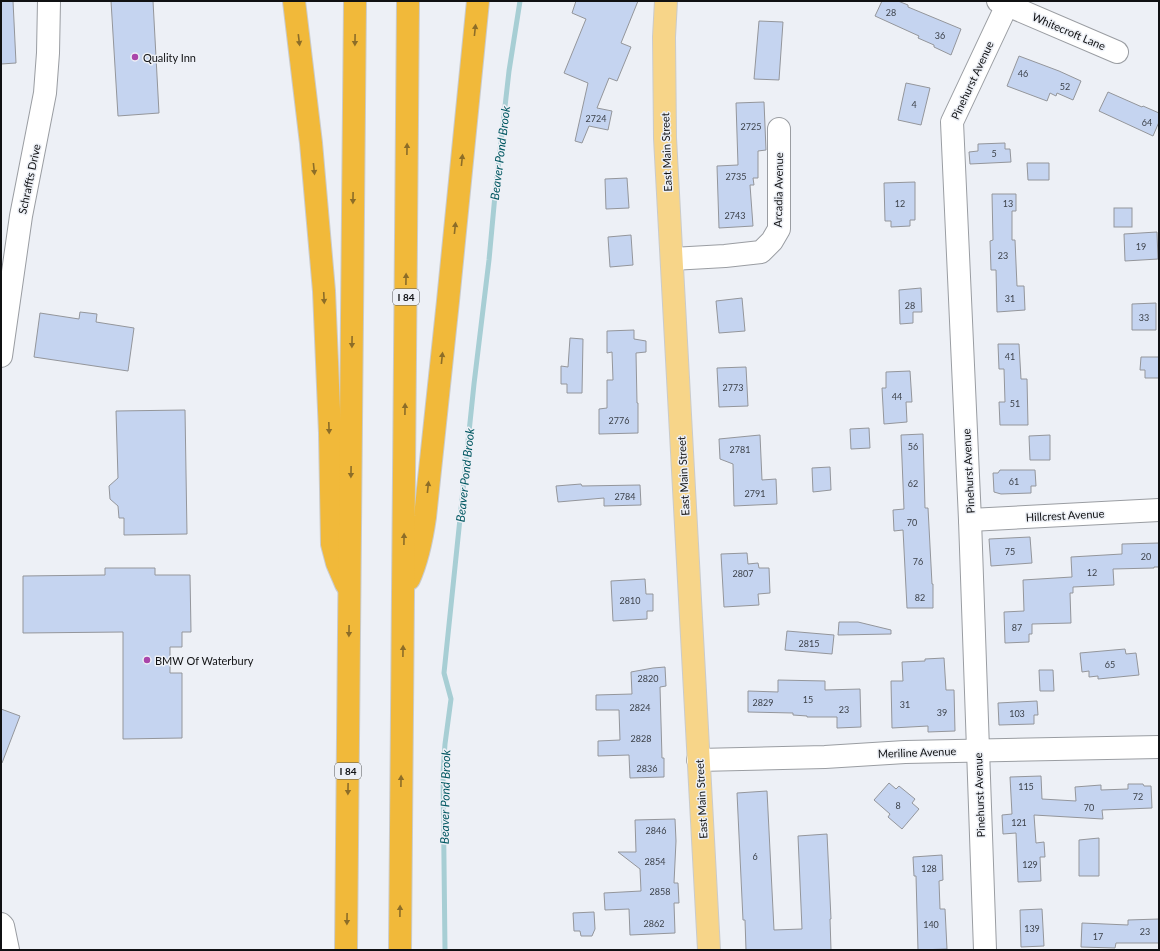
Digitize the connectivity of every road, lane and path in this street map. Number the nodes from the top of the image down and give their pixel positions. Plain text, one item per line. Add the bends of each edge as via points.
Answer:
1 (49, 1) edge
2 (294, 1) edge
3 (355, 1) edge
4 (408, 1) edge
5 (478, 1) edge
6 (666, 1) edge
7 (1003, 3) edge
8 (1117, 52) dead end
9 (779, 129) dead end
10 (672, 259) junction
11 (1, 356) edge
12 (1159, 510) edge
13 (970, 520) junction
14 (350, 592) junction
15 (403, 592) junction
16 (1159, 747) edge
17 (978, 750) junction
18 (698, 760) junction
19 (1, 924) edge
20 (8, 950) edge
21 (346, 950) edge
22 (400, 950) edge
23 (709, 950) edge
24 (984, 950) edge

1 - 11 street, Schraffts Drive via 45,93 21,216
2 -> 14 highway via 312,150 324,291 332,544
3 -> 14 highway, I 84
15 -> 4 highway, I 84
15 -> 5 highway via 418,556 425,517
6 - 10 main road, East Main Street via 665,138
7 - 8 street, Whitecroft Lane
7 - 13 street, Pinehurst Avenue via 952,122
9 - 10 street, Arcadia Avenue via 779,230 772,241 761,252
10 - 18 main road, East Main Street
12 - 13 street, Hillcrest Avenue
13 - 17 street, Pinehurst Avenue
14 -> 21 highway, I 84
22 -> 15 highway, I 84
16 - 17 street, Meriline Avenue
17 - 18 street, Meriline Avenue
17 - 24 street, Pinehurst Avenue
18 - 23 main road, East Main Street
19 - 20 street

